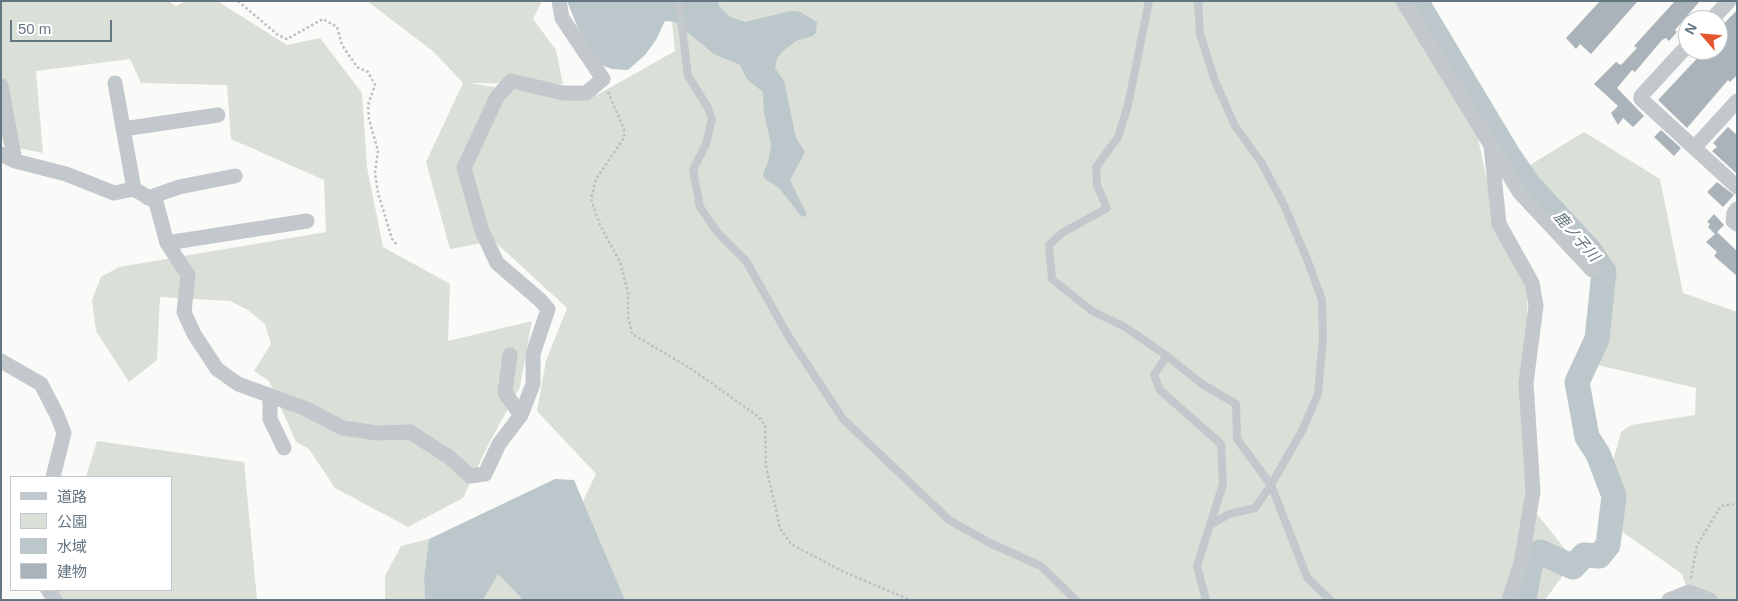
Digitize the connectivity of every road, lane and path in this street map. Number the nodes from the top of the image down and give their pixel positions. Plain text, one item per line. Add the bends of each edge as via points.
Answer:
1 (238, 1) edge
2 (559, 1) edge
3 (679, 1) edge
4 (1148, 1) edge
5 (1198, 1) edge
6 (1403, 1) edge
7 (1678, 56) edge
8 (603, 79) junction
9 (115, 83) dead end
10 (1, 86) edge
11 (1737, 101) edge
12 (218, 115) dead end
13 (123, 129) junction
14 (1491, 146) junction
15 (1694, 148) junction
16 (1, 154) edge
17 (15, 161) junction
18 (235, 176) dead end
19 (1737, 187) edge
20 (134, 189) junction
21 (148, 198) junction
22 (1737, 209) edge
23 (307, 221) dead end
24 (1737, 224) edge
25 (167, 243) junction
26 (397, 245) dead end
27 (1592, 270) dead end
28 (510, 355) dead end
29 (1167, 356) junction
30 (1, 361) edge
31 (270, 396) junction
32 (521, 415) junction
33 (284, 448) dead end
34 (53, 476) edge
35 (1270, 485) junction
36 (1737, 504) edge
37 (1210, 525) junction
38 (1689, 592) junction
39 (910, 600) edge
40 (1076, 600) edge
41 (1206, 600) edge
42 (1330, 600) edge
43 (1509, 600) edge
44 (1669, 600) edge
45 (1710, 600) edge

1 - 26 path via 286,39 323,19 337,27 342,45 358,67 368,72 375,85 368,106 378,151 375,173 378,193 392,239
2 - 8 street via 562,18
3 - 40 lane via 688,76 712,119 706,144 693,170 700,207 718,233 746,262 789,337 843,420 949,520 1041,566
4 - 29 lane via 1128,105 1118,137 1096,167 1098,185 1107,208 1049,245 1052,279 1092,310 1125,327
5 - 35 lane via 1200,34 1215,81 1235,126 1261,162 1284,205 1322,300 1324,337 1318,394 1302,431
6 - 14 street
7 - 15 street via 1641,99
8 - 32 street via 586,93 563,93 511,82 496,97 464,168 482,231 497,263 548,309 533,354 533,384
8 - 39 path via 624,129 624,138 596,179 591,199 600,226 622,269 632,334 690,368 759,417 765,426 766,466 780,528 791,544 842,571
9 - 13 street
10 - 17 street
11 - 15 street
12 - 13 street
13 - 20 street
14 - 27 street via 1520,193
14 - 43 street via 1499,224 1532,283 1536,306 1526,383 1533,492 1521,563
15 - 19 street
16 - 17 street
17 - 20 street via 66,174 114,193
18 - 21 street via 179,187
20 - 21 street
21 - 25 street via 156,202
22 - 24 street via 1734,220
23 - 25 street
25 - 31 street via 188,276 184,312 217,369 238,384
28 - 32 street via 505,392
29 - 35 lane via 1202,384 1236,404 1237,439
29 - 37 lane via 1154,375 1160,390 1221,444 1223,484
30 - 34 street via 41,384 57,415 64,433
31 - 32 street via 344,428 377,433 410,432 449,457 470,476 485,474 499,444
31 - 33 street via 270,419
35 - 37 lane via 1255,508 1229,514
35 - 42 lane via 1308,577
36 - 38 path via 1721,506 1697,545
37 - 41 lane via 1197,566
38 - 44 street
38 - 45 street

